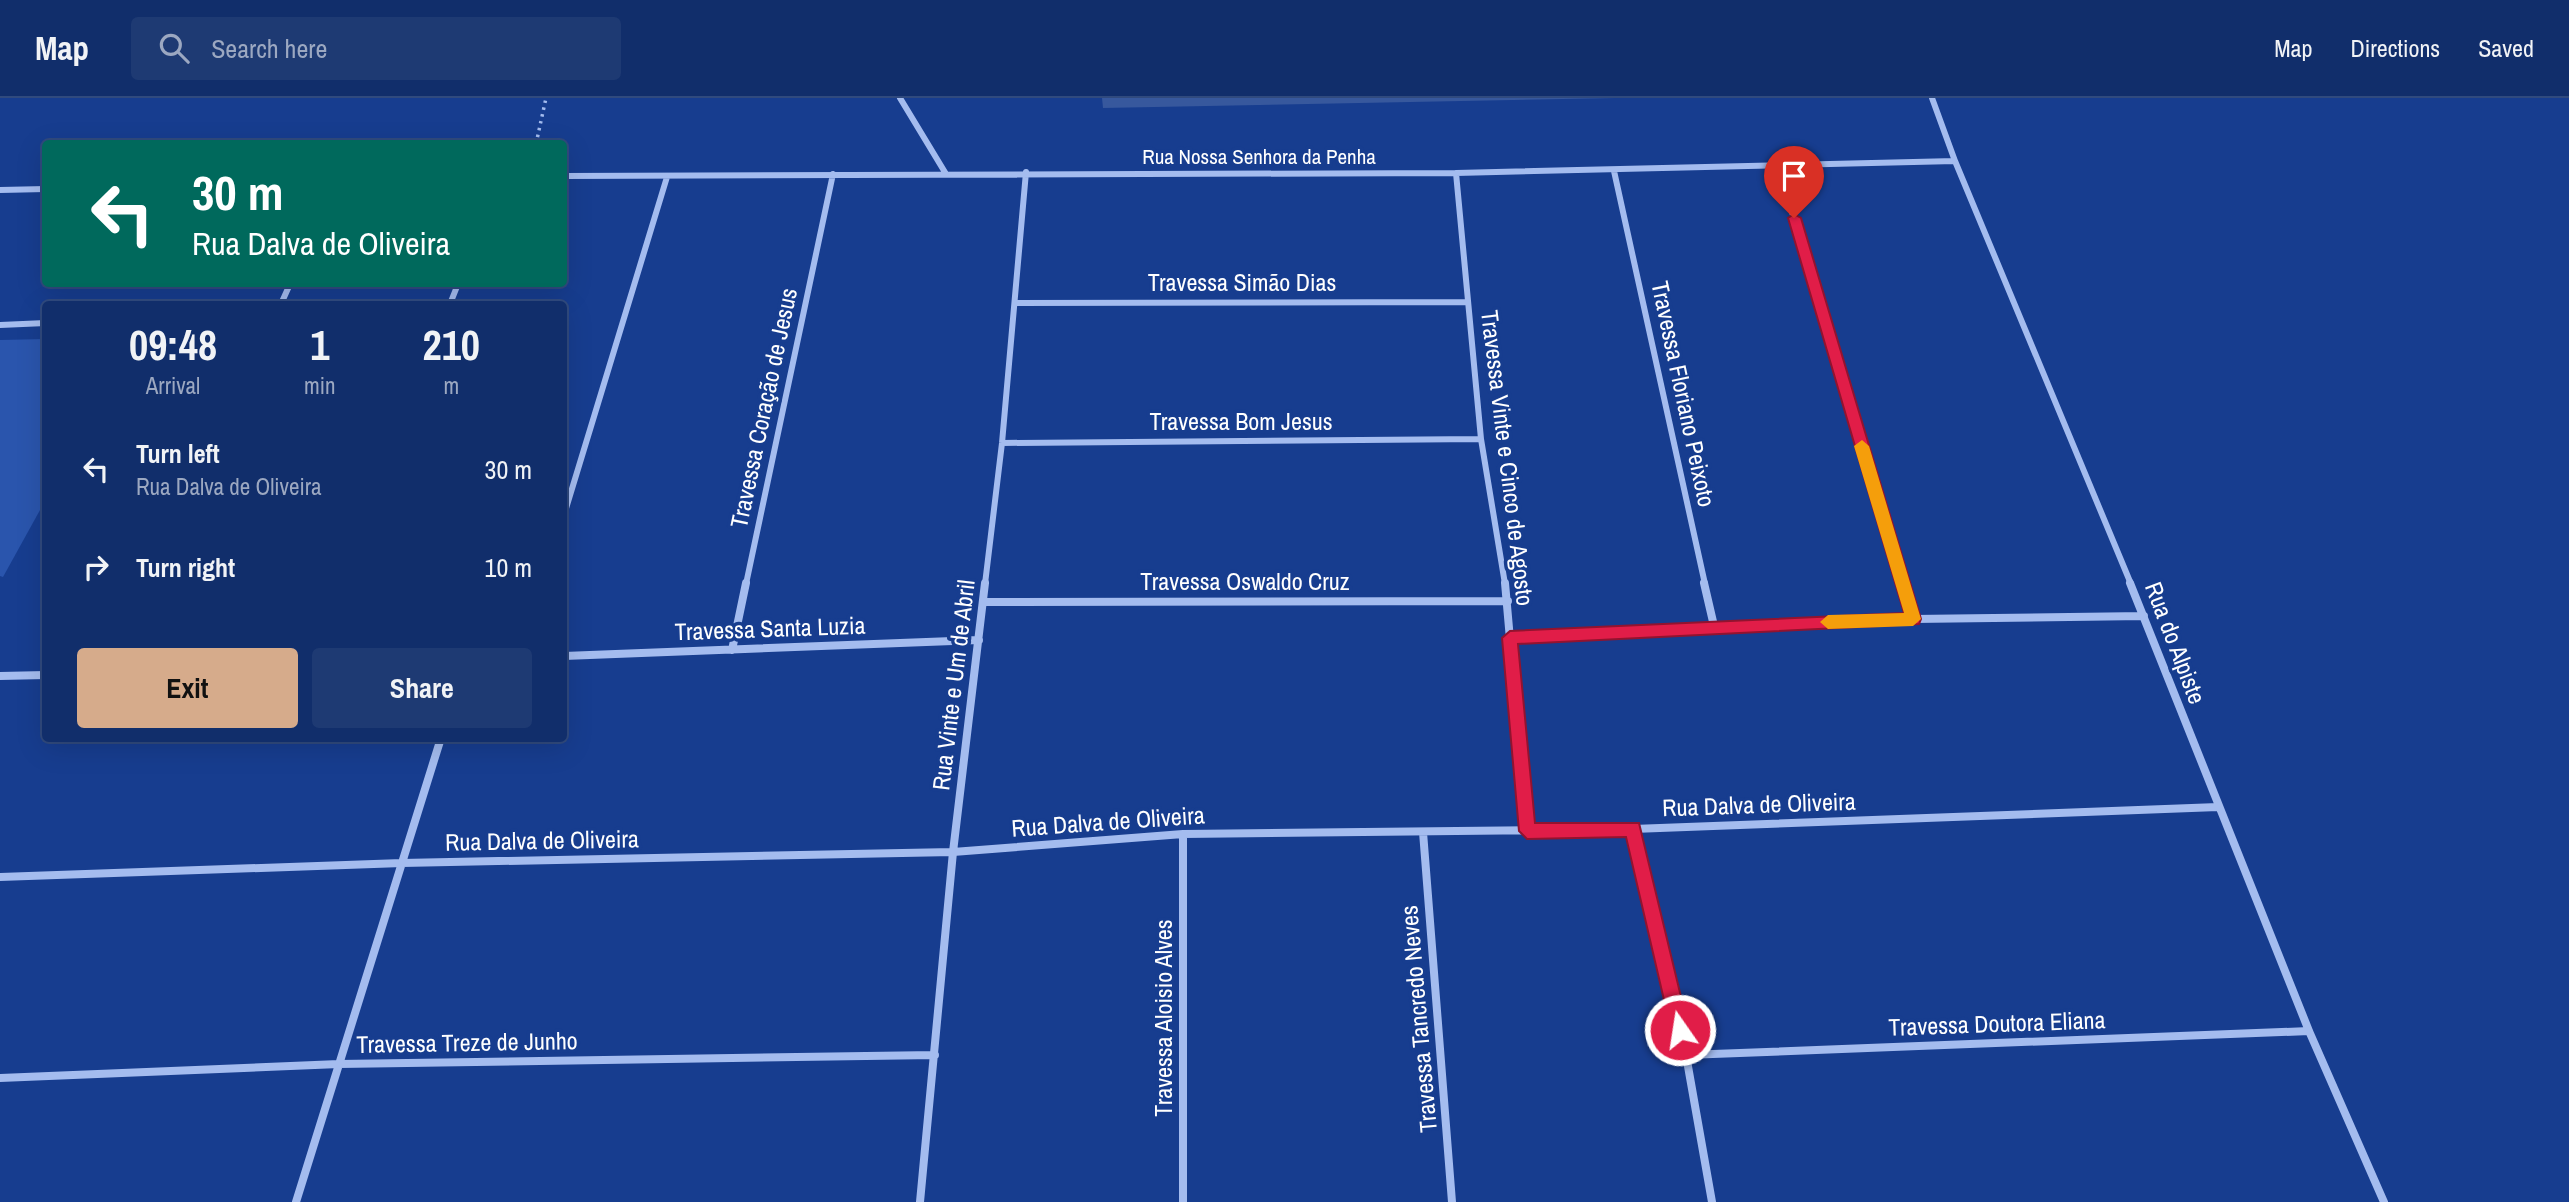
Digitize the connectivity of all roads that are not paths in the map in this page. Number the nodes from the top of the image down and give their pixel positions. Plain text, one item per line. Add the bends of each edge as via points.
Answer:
1 (900, 98) edge
2 (1932, 98) edge
3 (1955, 161) junction
4 (1778, 165) junction
5 (1614, 171) junction
6 (1026, 172) junction
7 (1455, 173) junction
8 (833, 174) junction
9 (946, 174) junction
10 (567, 176) edge
11 (667, 177) junction
12 (42, 189) edge
13 (0, 190) edge
14 (1468, 302) junction
15 (1016, 303) junction
16 (42, 323) edge
17 (0, 325) edge
18 (1481, 439) junction
19 (1002, 443) junction
20 (567, 505) edge
21 (1508, 601) junction
22 (982, 602) junction
23 (2144, 616) junction
24 (1913, 619) junction
25 (1714, 626) junction
26 (1510, 638) junction
27 (979, 640) junction
28 (732, 650) junction
29 (567, 656) edge
30 (42, 675) edge
31 (0, 676) edge
32 (440, 742) edge
33 (2218, 807) junction
34 (1633, 829) junction
35 (1527, 831) junction
36 (1423, 832) junction
37 (1183, 834) junction
38 (953, 852) junction
39 (402, 863) junction
40 (0, 877) edge
41 (2309, 1031) junction
42 (935, 1055) junction
43 (1686, 1055) junction
44 (339, 1064) junction
45 (0, 1078) edge
46 (296, 1202) edge
47 (920, 1202) edge
48 (1183, 1202) edge
49 (1452, 1202) edge
50 (1712, 1202) edge
51 (2384, 1202) edge

1 - 9 street
2 - 3 street, Rua do Alpiste
3 - 4 street, Rua Nossa Senhora da Penha
3 - 23 street, Rua do Alpiste
4 - 5 street, Rua Nossa Senhora da Penha
4 - 24 street
5 - 7 street, Rua Nossa Senhora da Penha
5 - 25 street, Travessa Floriano Peixoto
6 - 7 street, Rua Nossa Senhora da Penha
6 - 9 street, Rua Nossa Senhora da Penha
6 - 15 street, Rua Vinte e Um de Abril
7 - 14 street, Travessa Vinte e Cinco de Agosto
8 - 9 street, Rua Nossa Senhora da Penha
8 - 11 street, Rua Nossa Senhora da Penha
8 - 28 street, Travessa Coração de Jesus
10 - 11 street, Rua Nossa Senhora da Penha
11 - 20 street
12 - 13 street
14 - 15 street, Travessa Simão Dias
14 - 18 street, Travessa Vinte e Cinco de Agosto
15 - 19 street, Rua Vinte e Um de Abril
16 - 17 street
18 - 19 street, Travessa Bom Jesus
18 - 21 street, Travessa Vinte e Cinco de Agosto
19 - 22 street, Rua Vinte e Um de Abril
21 - 22 street, Travessa Oswaldo Cruz
21 - 26 street, Travessa Vinte e Cinco de Agosto
22 - 27 street, Rua Vinte e Um de Abril
23 - 24 street
23 - 33 street, Rua do Alpiste
24 - 25 street
25 - 26 street
26 - 35 street, Travessa Vinte e Cinco de Agosto
27 - 28 street, Travessa Santa Luzia
27 - 38 street, Rua Vinte e Um de Abril
28 - 29 street, Travessa Santa Luzia
30 - 31 street
32 - 39 street
33 - 34 street, Rua Dalva de Oliveira
33 - 41 street, Rua do Alpiste
34 - 35 street, Rua Dalva de Oliveira
34 - 43 street
35 - 36 street, Rua Dalva de Oliveira
36 - 37 street, Rua Dalva de Oliveira
36 - 49 street, Travessa Tancredo Neves
37 - 38 street, Rua Dalva de Oliveira
37 - 48 street, Travessa Aloisio Alves
38 - 39 street, Rua Dalva de Oliveira
38 - 42 street, Rua Vinte e Um de Abril
39 - 40 street, Rua Dalva de Oliveira
39 - 44 street
41 - 43 street, Travessa Doutora Eliana
41 - 51 street, Rua do Alpiste
42 - 44 street, Travessa Treze de Junho
42 - 47 street, Rua Vinte e Um de Abril
43 - 50 street
44 - 45 street, Travessa Treze de Junho
44 - 46 street

